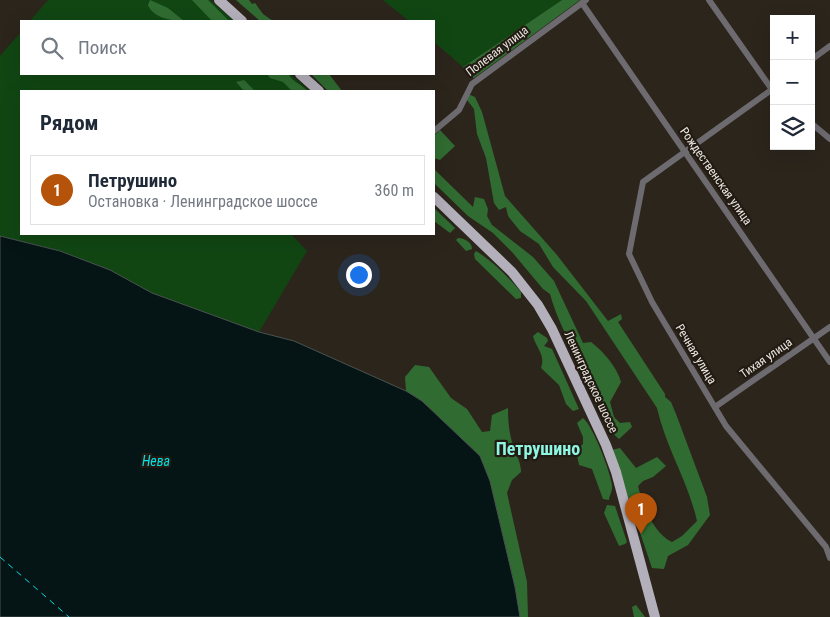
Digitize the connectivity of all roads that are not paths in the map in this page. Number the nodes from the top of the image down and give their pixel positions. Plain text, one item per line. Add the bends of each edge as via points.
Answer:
1 (219, 0) edge
2 (708, 0) edge
3 (584, 2) edge
4 (241, 20) edge
5 (830, 46) edge
6 (815, 57) edge
7 (301, 75) edge
8 (770, 85) edge
9 (318, 90) edge
10 (770, 91) edge
11 (815, 126) edge
12 (435, 130) edge
13 (830, 139) edge
14 (684, 150) junction
15 (435, 198) edge
16 (830, 327) edge
17 (814, 339) junction
18 (830, 362) edge
19 (715, 407) junction
20 (830, 558) edge
21 (655, 617) edge

1 - 4 main road
2 - 8 street
3 - 12 street, Полевая улица via 472,84 458,110
3 - 14 street, Рождественская улица
5 - 6 street
7 - 9 main road
10 - 14 street, Речная улица
11 - 13 street
14 - 17 street, Рождественская улица
14 - 19 street, Речная улица via 642,182 629,254 652,302
15 - 21 main road, Ленинградское шоссе via 512,272 552,329 616,472
16 - 17 street, Тихая улица
17 - 18 street, Рождественская улица
17 - 19 street, Тихая улица
19 - 20 street, Речная улица via 726,426 826,547

